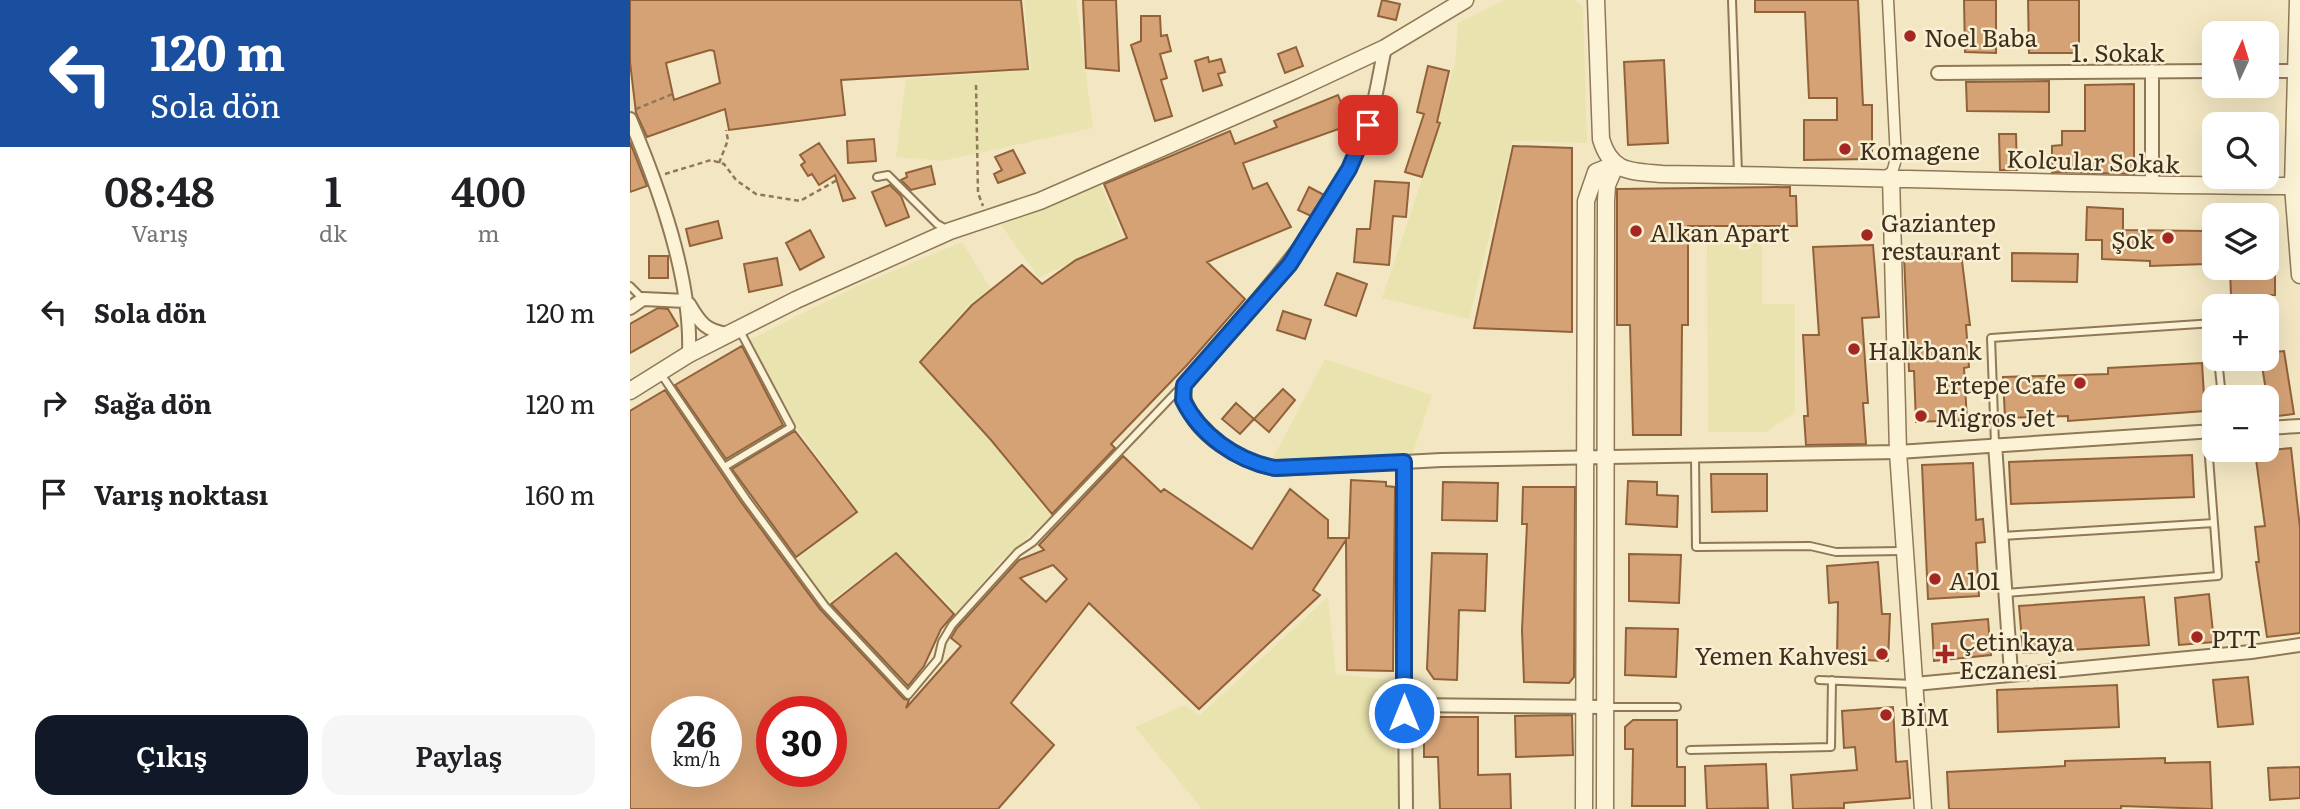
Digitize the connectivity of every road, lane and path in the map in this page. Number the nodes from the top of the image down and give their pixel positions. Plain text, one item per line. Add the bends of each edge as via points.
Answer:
1 (1465, 0) edge
2 (1596, 0) edge
3 (1732, 0) edge
4 (1888, 0) edge
5 (2298, 0) edge
6 (1385, 48) junction
7 (2202, 71) edge
8 (2279, 71) edge
9 (2295, 71) junction
10 (2152, 72) junction
11 (1938, 73) dead end
12 (976, 85) dead end
13 (675, 93) dead end
14 (2297, 96) edge
15 (630, 111) edge
16 (630, 119) edge
17 (726, 130) dead end
18 (719, 163) junction
19 (1616, 164) junction
20 (1738, 175) junction
21 (1891, 176) junction
22 (877, 177) dead end
23 (652, 179) junction
24 (839, 179) dead end
25 (2152, 186) junction
26 (2293, 186) junction
27 (988, 219) junction
28 (950, 231) junction
29 (2300, 275) edge
30 (630, 286) edge
31 (643, 299) junction
32 (687, 301) junction
33 (630, 308) edge
34 (2202, 324) edge
35 (734, 332) junction
36 (689, 354) junction
37 (660, 372) junction
38 (1184, 385) junction
39 (630, 391) edge
40 (2300, 426) edge
41 (2279, 427) edge
42 (2202, 432) edge
43 (1994, 444) junction
44 (1898, 452) junction
45 (1695, 456) junction
46 (1606, 457) junction
47 (1586, 458) junction
48 (1404, 462) junction
49 (2212, 462) edge
50 (726, 466) junction
51 (2214, 523) junction
52 (2002, 536) junction
53 (1905, 551) junction
54 (2006, 593) junction
55 (2300, 645) edge
56 (2011, 673) junction
57 (1819, 680) dead end
58 (1832, 680) junction
59 (1915, 684) junction
60 (1405, 705) junction
61 (1584, 707) junction
62 (1605, 707) junction
63 (1677, 707) dead end
64 (1690, 750) dead end
65 (1406, 809) edge
66 (1584, 809) edge
67 (1605, 809) edge
68 (1923, 809) edge

1 - 6 street
2 - 19 street via 1601,139 1606,156
3 - 20 lane
4 - 21 street via 1896,159
5 - 9 street
6 - 27 street via 1040,201
6 - 38 street via 1368,125 1349,169 1290,264
7 - 10 street, 1. Sokak
8 - 9 street
9 - 14 street
10 - 11 street, 1. Sokak
10 - 25 street
12 - 27 path via 978,193
13 - 15 path
14 - 26 street
16 - 23 street
17 - 18 path via 728,140
18 - 23 path via 711,160
18 - 24 path via 756,194 782,200 800,201
19 - 20 street, Kolcular Sokak via 1624,170 1662,174
19 - 46 street via 1606,201
19 - 47 street via 1596,172 1586,201
20 - 21 street, Kolcular Sokak
21 - 25 street, Kolcular Sokak
21 - 44 street
22 - 28 lane via 888,175 937,224
23 - 32 street
25 - 26 street, Kolcular Sokak
26 - 29 street
27 - 28 street
28 - 35 street
30 - 31 lane
31 - 32 street
31 - 33 street
32 - 35 street via 701,324 712,331
32 - 36 street
34 - 43 lane via 1991,338
35 - 36 street
35 - 50 lane via 790,427
36 - 37 street
37 - 39 street
37 - 50 lane
38 - 48 street via 1188,411 1215,442 1257,465
38 - 50 lane via 960,616 942,642 938,659 908,695 825,606
40 - 41 street
42 - 43 street
43 - 44 street
43 - 52 street
44 - 45 street
44 - 53 street
45 - 46 street
45 - 53 lane via 1696,547
46 - 47 street
46 - 62 street
47 - 48 street
47 - 61 street
48 - 60 street
49 - 51 lane
51 - 52 lane
51 - 54 lane via 2218,576
52 - 54 street
53 - 59 street
54 - 56 street
55 - 56 street
56 - 59 street
57 - 58 lane
58 - 59 lane
58 - 64 lane via 1831,747
59 - 68 street
60 - 61 street
60 - 65 street
61 - 62 street
61 - 66 street
62 - 63 lane
62 - 67 street

